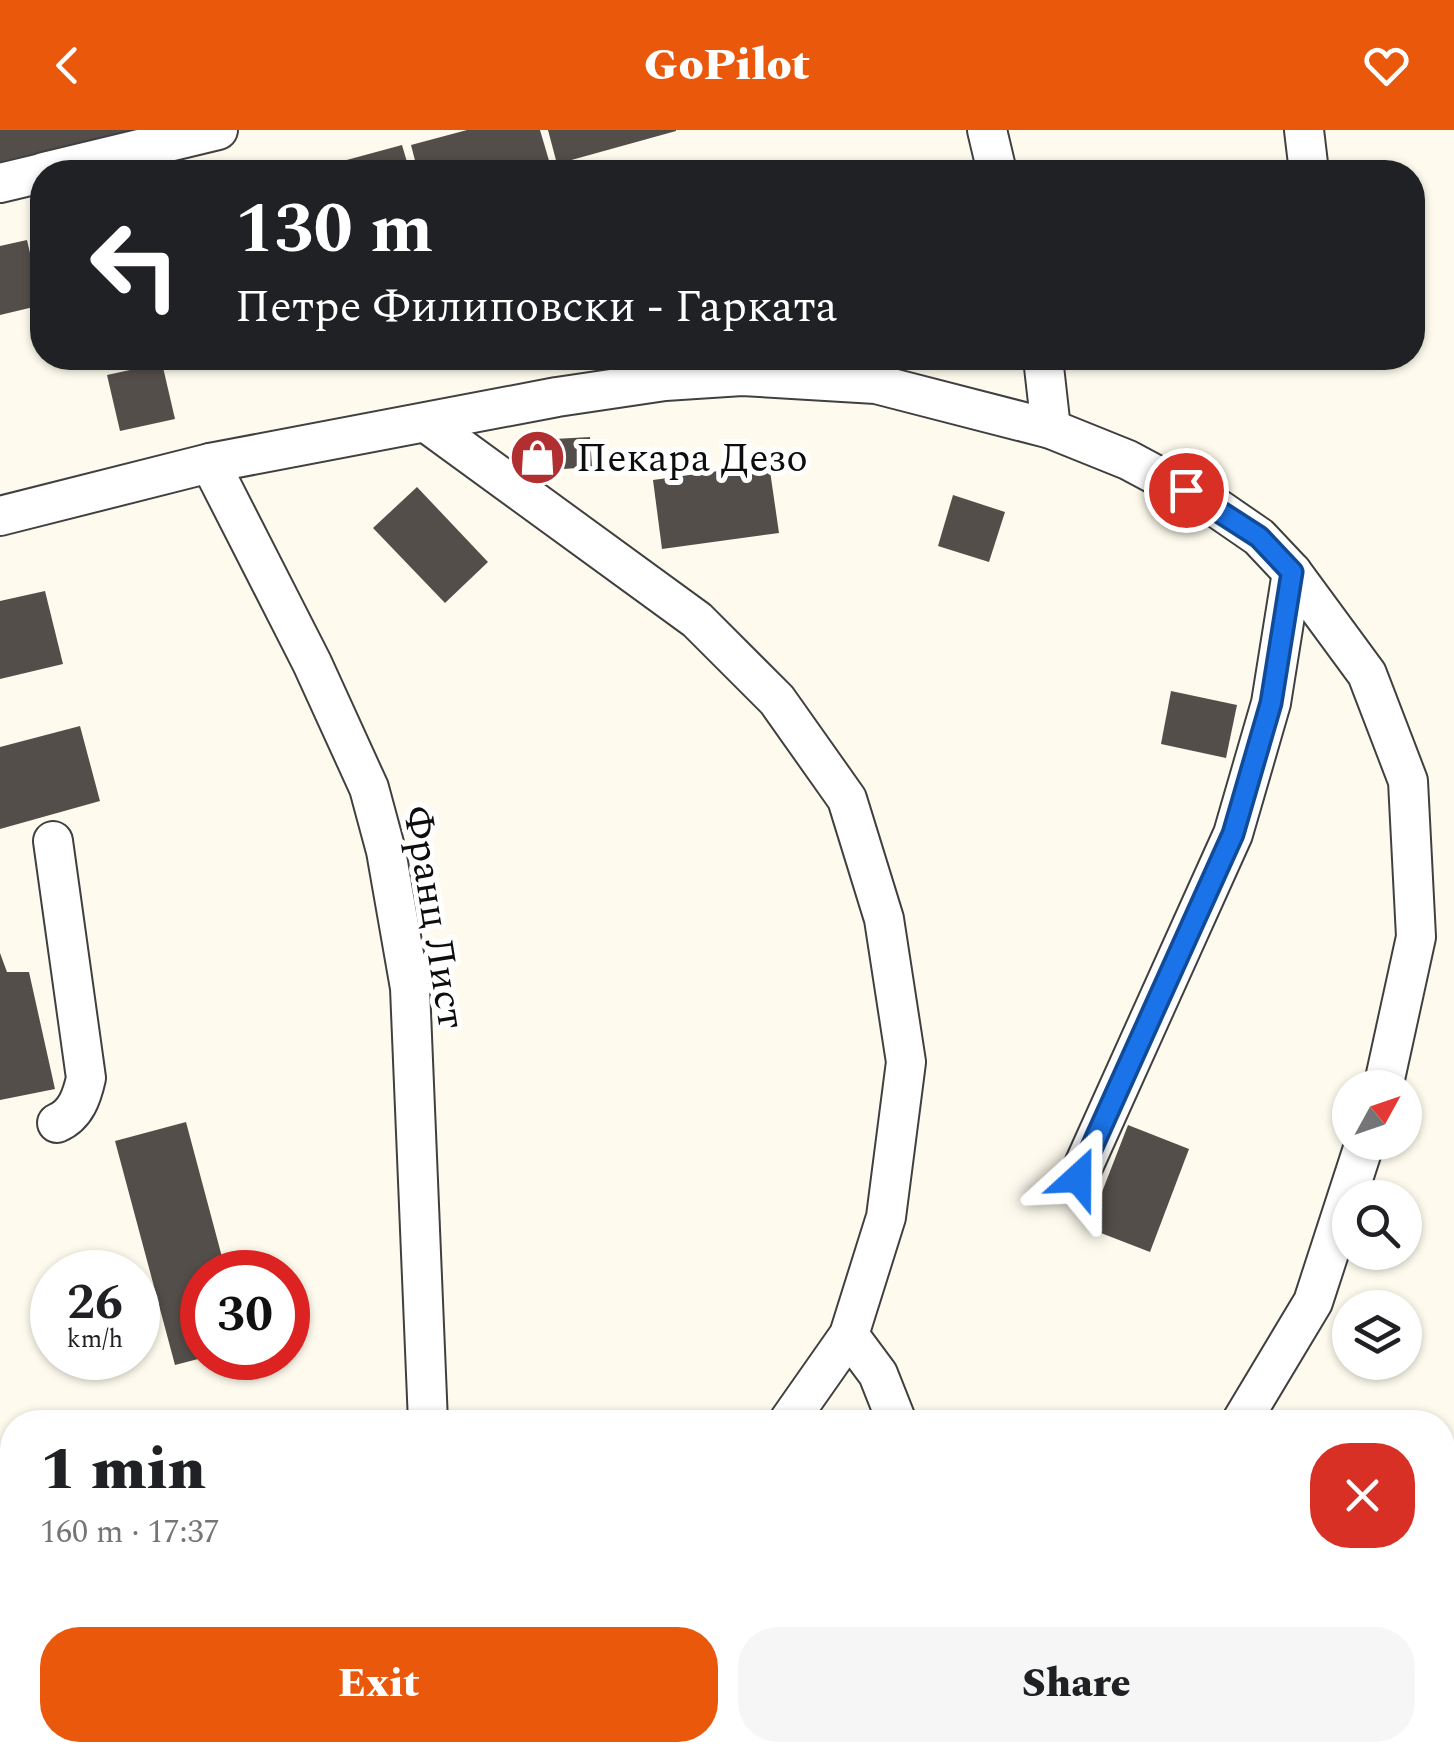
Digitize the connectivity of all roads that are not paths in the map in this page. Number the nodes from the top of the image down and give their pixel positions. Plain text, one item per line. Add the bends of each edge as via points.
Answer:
1 (218, 130) edge
2 (987, 130) edge
3 (1304, 130) edge
4 (96, 160) edge
5 (995, 160) edge
6 (1308, 160) edge
7 (30, 176) edge
8 (0, 183) edge
9 (1044, 370) edge
10 (428, 424) junction
11 (1051, 429) junction
12 (210, 463) junction
13 (0, 516) edge
14 (1292, 572) junction
15 (53, 841) dead end
16 (1387, 1070) edge
17 (57, 1123) dead end
18 (1359, 1160) edge
19 (1078, 1178) dead end
20 (848, 1335) junction
21 (428, 1410) edge
22 (796, 1410) edge
23 (892, 1410) edge
24 (1248, 1410) edge

1 - 4 street
2 - 5 street
3 - 6 street
7 - 8 street
9 - 11 street
10 - 11 street via 558,397 742,376 876,384
10 - 12 street
10 - 20 street via 697,620 777,700 847,799 884,919 906,1062 886,1217
11 - 14 street via 1214,506 1259,537
12 - 13 street
12 - 21 street, Франц Лист via 369,788 386,851 410,988
14 - 16 street via 1367,674 1408,781 1416,937
14 - 19 street via 1271,703 1233,834
15 - 17 street via 86,1078 68,1118
18 - 24 street via 1313,1302
20 - 22 street
20 - 23 street via 878,1374

